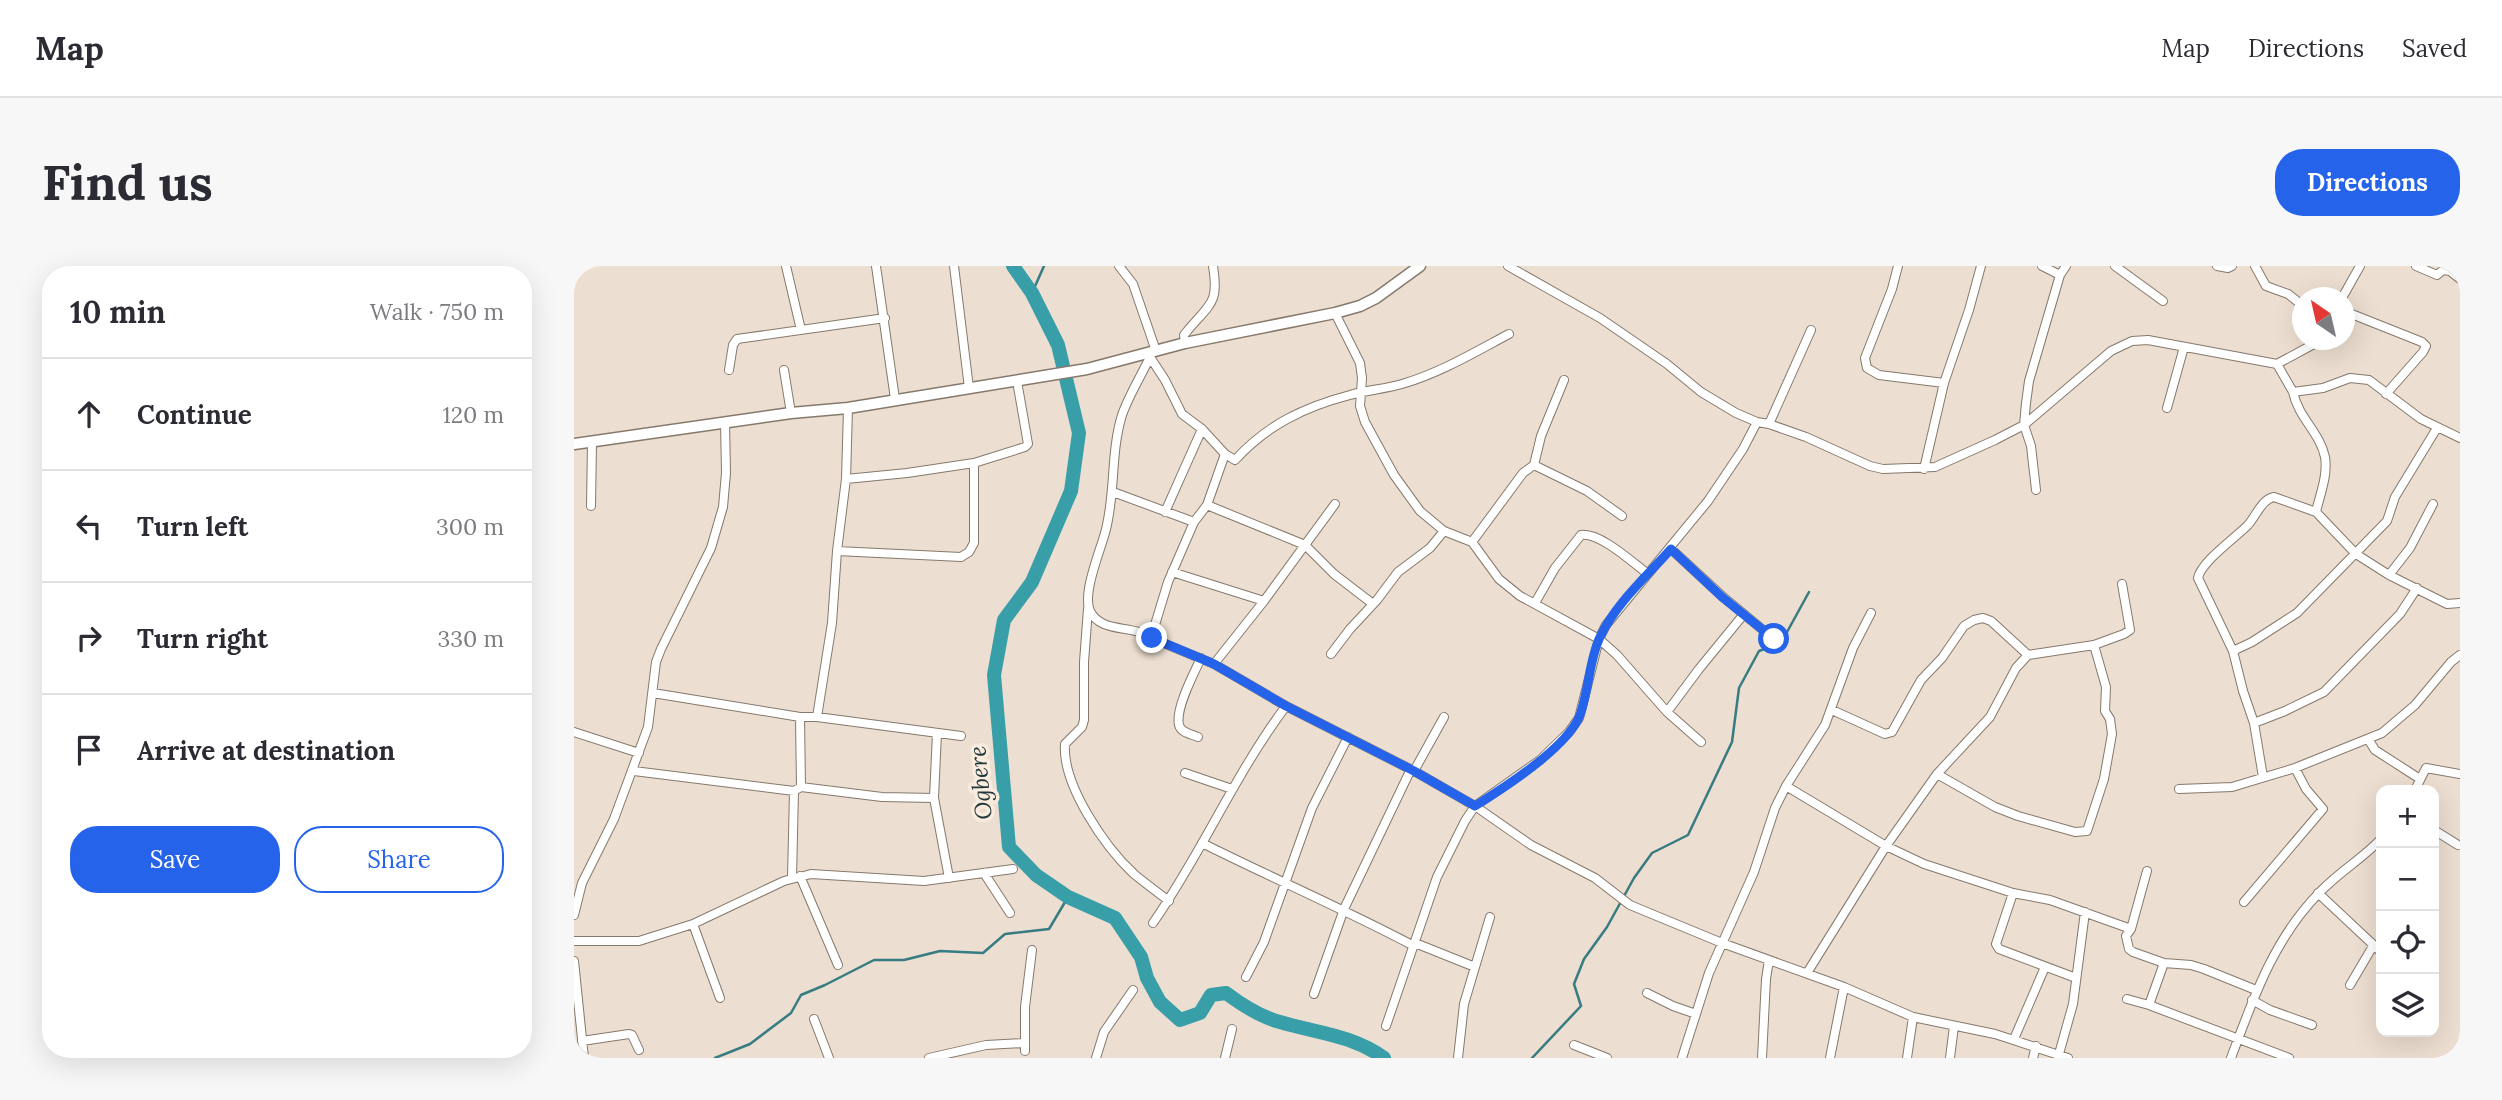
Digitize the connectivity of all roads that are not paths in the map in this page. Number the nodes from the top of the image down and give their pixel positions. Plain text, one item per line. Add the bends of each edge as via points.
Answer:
1 (786, 266) edge
2 (876, 266) edge
3 (954, 266) edge
4 (1119, 266) edge
5 (1213, 266) edge
6 (1420, 266) edge
7 (1508, 266) edge
8 (1898, 266) edge
9 (1981, 266) edge
10 (2042, 266) edge
11 (2066, 266) edge
12 (2115, 266) edge
13 (2217, 266) edge
14 (2232, 266) edge
15 (2255, 266) edge
16 (2360, 266) edge
17 (2416, 266) edge
18 (2444, 268) edge
19 (2060, 275) junction
20 (2460, 279) edge
21 (2348, 287) edge
22 (2292, 298) edge
23 (2163, 301) dead end
24 (1335, 313) junction
25 (2355, 315) edge
26 (885, 318) junction
27 (801, 330) junction
28 (1811, 330) dead end
29 (1509, 334) dead end
30 (1185, 343) junction
31 (2184, 347) junction
32 (2301, 350) edge
33 (1152, 354) junction
34 (2277, 364) junction
35 (729, 370) dead end
36 (784, 370) dead end
37 (1564, 380) dead end
38 (1017, 381) junction
39 (1944, 383) junction
40 (969, 388) junction
41 (1362, 392) junction
42 (2293, 392) junction
43 (2386, 394) junction
44 (895, 399) junction
45 (848, 408) junction
46 (2167, 408) dead end
47 (791, 413) junction
48 (725, 422) junction
49 (1757, 422) junction
50 (1769, 424) junction
51 (2024, 425) junction
52 (2437, 428) junction
53 (1202, 429) junction
54 (2460, 438) edge
55 (592, 443) junction
56 (574, 444) edge
57 (1225, 454) junction
58 (974, 463) junction
59 (1534, 464) junction
60 (1924, 469) junction
61 (846, 479) junction
62 (2036, 490) dead end
63 (1113, 492) junction
64 (1335, 504) dead end
65 (2433, 504) dead end
66 (1207, 505) junction
67 (591, 506) dead end
68 (1165, 512) junction
69 (2316, 512) junction
70 (1622, 516) dead end
71 (1194, 522) junction
72 (1444, 531) junction
73 (1472, 542) junction
74 (1305, 545) junction
75 (1671, 549) junction
76 (837, 551) junction
77 (2356, 554) junction
78 (1172, 572) junction
79 (1648, 574) junction
80 (2389, 575) junction
81 (2122, 584) dead end
82 (2417, 588) junction
83 (1264, 601) junction
84 (1535, 603) junction
85 (2460, 603) edge
86 (1374, 604) junction
87 (1088, 609) junction
88 (1871, 613) dead end
89 (1744, 614) junction
90 (1152, 638) junction
91 (1599, 639) junction
92 (1774, 639) dead end
93 (2094, 645) junction
94 (2233, 651) junction
95 (1331, 654) dead end
96 (2028, 654) junction
97 (1201, 658) junction
98 (2459, 658) edge
99 (1214, 664) junction
100 (653, 693) junction
101 (1286, 706) junction
102 (1832, 710) junction
103 (1667, 712) junction
104 (800, 717) junction
105 (817, 717) junction
106 (1444, 718) dead end
107 (2253, 723) junction
108 (574, 732) edge
109 (937, 733) junction
110 (961, 736) dead end
111 (1198, 737) dead end
112 (1348, 737) junction
113 (2368, 739) junction
114 (1701, 741) dead end
115 (639, 753) junction
116 (2295, 768) junction
117 (1413, 770) junction
118 (634, 771) junction
119 (1185, 773) dead end
120 (1937, 774) junction
121 (2460, 774) edge
122 (2263, 778) junction
123 (2420, 779) junction
124 (2417, 785) edge
125 (1786, 786) junction
126 (798, 789) junction
127 (1232, 789) junction
128 (2179, 789) dead end
129 (934, 798) junction
130 (1475, 806) junction
131 (2439, 833) edge
132 (1202, 843) junction
133 (2376, 844) edge
134 (2458, 845) dead end
135 (1886, 846) junction
136 (1013, 869) dead end
137 (2147, 871) dead end
138 (984, 873) junction
139 (574, 877) edge
140 (796, 877) junction
141 (949, 878) junction
142 (582, 883) junction
143 (1286, 885) junction
144 (2014, 893) junction
145 (2318, 893) junction
146 (1169, 901) junction
147 (2244, 902) dead end
148 (1344, 909) junction
149 (2085, 912) junction
150 (1010, 913) dead end
151 (574, 915) edge
152 (1490, 917) dead end
153 (1153, 923) dead end
154 (693, 924) junction
155 (2131, 929) junction
156 (574, 941) edge
157 (1722, 943) junction
158 (1415, 944) junction
159 (2373, 946) junction
160 (2376, 948) edge
161 (1032, 950) dead end
162 (1769, 960) junction
163 (574, 961) edge
164 (2164, 963) junction
165 (838, 965) dead end
166 (1475, 967) junction
167 (2045, 967) junction
168 (1807, 972) junction
169 (1246, 977) dead end
170 (2076, 978) junction
171 (2350, 985) dead end
172 (1843, 987) junction
173 (1133, 990) dead end
174 (2256, 990) junction
175 (1314, 993) dead end
176 (1647, 993) dead end
177 (720, 999) dead end
178 (2127, 999) dead end
179 (2252, 1000) junction
180 (2149, 1005) junction
181 (1696, 1014) junction
182 (1913, 1017) junction
183 (814, 1019) dead end
184 (2312, 1025) dead end
185 (1386, 1026) dead end
186 (1954, 1026) junction
187 (1231, 1029) dead end
188 (2238, 1039) junction
189 (2014, 1040) junction
190 (582, 1041) junction
191 (1574, 1045) dead end
192 (2036, 1046) junction
193 (639, 1050) dead end
194 (2059, 1054) junction
195 (584, 1058) edge
196 (829, 1058) edge
197 (929, 1058) edge
198 (1096, 1058) edge
199 (1225, 1058) edge
200 (1458, 1058) edge
201 (1607, 1058) edge
202 (1682, 1058) edge
203 (1762, 1058) edge
204 (1830, 1058) edge
205 (1907, 1058) edge
206 (1950, 1058) edge
207 (2033, 1058) edge
208 (2068, 1058) edge
209 (2231, 1058) edge
210 (2289, 1058) edge

1 - 27 street
2 - 26 street
3 - 40 street
4 - 33 street via 1133,284
5 - 30 street via 1214,298 1184,335
6 - 24 main road via 1376,298
7 - 49 street via 1600,318 1701,392
8 - 39 street via 1865,358 1867,368 1879,375
9 - 39 street
10 - 19 street
11 - 19 street
12 - 23 street
13 - 14 street
15 - 22 street via 2266,286
16 - 21 street
17 - 18 street via 2437,275
18 - 20 street
19 - 51 street via 2029,381
24 - 30 main road
24 - 41 street via 1358,356
25 - 43 street via 2426,346
26 - 27 street
26 - 44 street
27 - 35 street via 733,341
28 - 50 street
29 - 41 street via 1403,384
30 - 33 main road
31 - 34 street
31 - 46 street
31 - 51 street via 2148,340 2121,345
32 - 34 street
33 - 38 main road
33 - 53 street via 1182,414
33 - 63 street via 1122,416
34 - 42 street
36 - 47 street
37 - 59 street
38 - 40 main road
38 - 58 street via 1027,446
39 - 60 street
40 - 44 main road
41 - 57 street via 1292,415 1254,440 1235,460
41 - 72 street via 1365,422 1394,475 1420,511
42 - 43 street via 2361,378
42 - 69 street via 2296,407 2325,458 2326,474
43 - 52 street
44 - 45 main road
45 - 47 main road
45 - 61 street
47 - 48 main road
48 - 55 main road
48 - 100 street via 723,508 711,548 656,662
49 - 50 street
49 - 75 street via 1728,474
50 - 60 street via 1870,466
51 - 60 street
51 - 62 street
52 - 54 street
52 - 77 street via 2395,497 2387,522
53 - 57 street
53 - 68 street
55 - 56 main road
55 - 67 street
57 - 66 street
58 - 61 street
58 - 76 street via 974,543 961,558
59 - 70 street via 1587,491
59 - 73 street
61 - 76 street
63 - 68 street
63 - 87 street via 1087,593
64 - 74 street
65 - 80 street via 2410,548
66 - 71 street
66 - 74 street
68 - 71 street
69 - 77 street
69 - 94 street via 2270,497 2201,568 2199,583
71 - 78 street
72 - 73 street
72 - 86 street via 1398,572
73 - 84 street via 1499,579
74 - 83 street
74 - 86 street
75 - 79 street
75 - 89 street
76 - 105 street via 832,623
77 - 80 street
77 - 94 street via 2297,613
78 - 83 street
78 - 90 street
79 - 84 street via 1612,548 1581,535
79 - 91 street
80 - 82 street
81 - 93 street via 2130,630
82 - 85 street via 2447,604
82 - 107 street via 2400,614 2324,692
83 - 99 street
84 - 91 street
86 - 95 street
87 - 90 street via 1101,623
87 - 146 street via 1084,720 1065,744 1069,773 1100,834 1134,874
88 - 102 street via 1836,690
89 - 92 street
89 - 103 street
90 - 97 street
91 - 103 street
91 - 130 street via 1579,718 1569,732
93 - 96 street
93 - 120 street via 2112,734 2087,831 2075,832 1995,807
94 - 107 street
96 - 102 street via 1992,621 1975,620 1964,626 1921,680 1892,733
96 - 120 street via 1990,717
97 - 99 street
97 - 111 street via 1179,721 1185,732
98 - 113 street via 2393,725
99 - 101 street
100 - 104 street
100 - 115 street
101 - 112 street
101 - 127 street via 1259,741
102 - 125 street
103 - 114 street
104 - 105 street
104 - 126 street
105 - 109 street
106 - 117 street
107 - 122 street
108 - 115 street
109 - 110 street
109 - 129 street
112 - 117 street
112 - 143 street via 1303,828
113 - 116 street
113 - 123 street via 2375,750
115 - 118 street
116 - 122 street
116 - 147 street via 2323,809
117 - 130 street
117 - 148 street
118 - 126 street
118 - 142 street
119 - 127 street
120 - 135 street
121 - 123 street via 2427,768
122 - 128 street via 2232,787
123 - 124 street
125 - 135 street
125 - 157 street
126 - 129 street
126 - 140 street
127 - 132 street
129 - 141 street
130 - 157 street via 1531,845 1595,878 1630,905
130 - 158 street via 1437,877
131 - 134 street
132 - 143 street
132 - 146 street
133 - 145 street
135 - 144 street via 1924,864
135 - 168 street
136 - 138 street
137 - 155 street
138 - 141 street
138 - 150 street
139 - 142 street
140 - 141 street via 825,873 910,881
140 - 154 street
140 - 165 street
142 - 151 street
143 - 148 street
143 - 169 street
144 - 149 street
144 - 167 street via 1996,944
145 - 159 street
145 - 174 street via 2271,959
146 - 153 street
148 - 158 street
148 - 175 street
149 - 155 street
149 - 170 street
152 - 166 street
154 - 156 street via 639,941
154 - 177 street
155 - 164 street via 2126,936 2129,949
157 - 162 street
157 - 181 street
158 - 166 street
158 - 185 street
159 - 160 street
159 - 171 street
161 - 197 street via 1025,1047 986,1045
162 - 168 street
162 - 203 street
163 - 190 street
164 - 174 street via 2191,965
164 - 180 street
166 - 200 street via 1464,1004
167 - 170 street
167 - 189 street
168 - 172 street
170 - 194 street
172 - 182 street
172 - 204 street
173 - 198 street via 1104,1032
174 - 179 street
176 - 181 street
178 - 180 street
179 - 184 street
179 - 188 street
180 - 188 street
181 - 202 street
182 - 186 street
182 - 205 street
183 - 196 street
186 - 189 street
186 - 206 street
187 - 199 street
188 - 209 street
188 - 210 street
189 - 192 street
190 - 193 street via 629,1034
190 - 195 street
191 - 201 street
192 - 194 street
192 - 207 street
194 - 208 street

